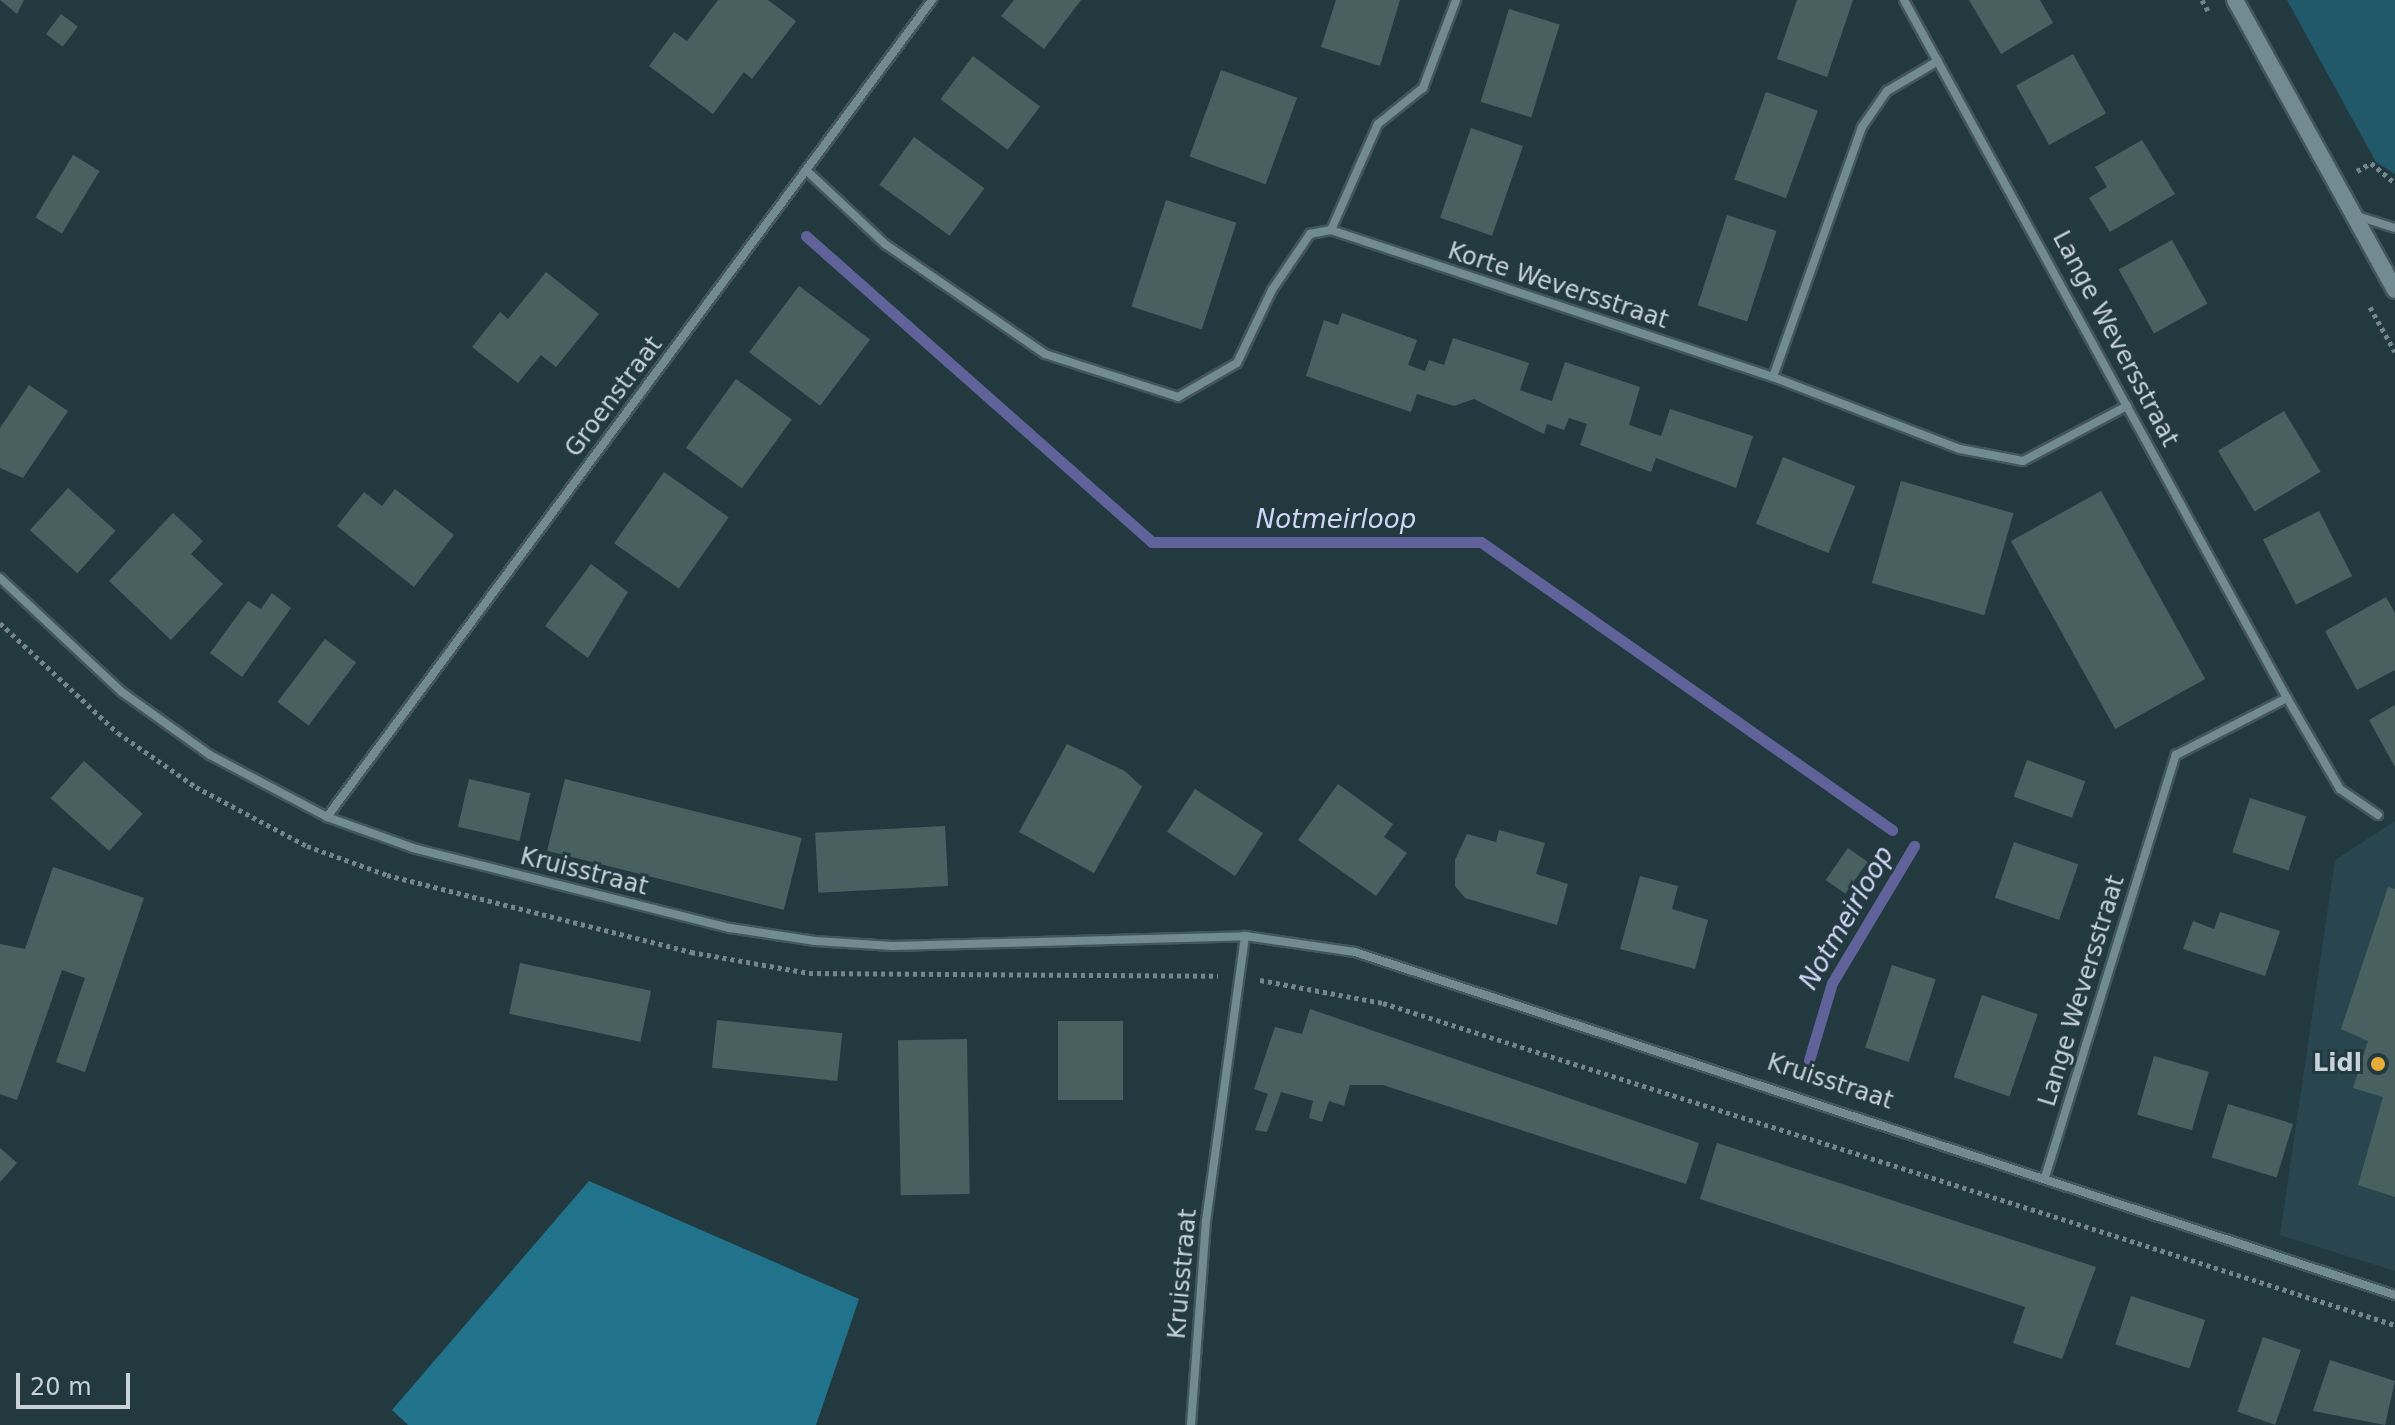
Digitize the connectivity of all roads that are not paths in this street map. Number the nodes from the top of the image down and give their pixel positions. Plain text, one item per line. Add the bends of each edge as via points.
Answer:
1 (932, 0) edge
2 (1456, 0) edge
3 (1904, 0) edge
4 (2235, 0) edge
5 (1938, 61) junction
6 (807, 171) junction
7 (2353, 215) junction
8 (2395, 228) edge
9 (1331, 230) junction
10 (2395, 290) edge
11 (1773, 377) junction
12 (2127, 406) junction
13 (0, 578) edge
14 (2287, 698) junction
15 (2378, 815) dead end
16 (327, 817) junction
17 (1245, 936) junction
18 (2046, 1174) junction
19 (2395, 1295) edge
20 (1191, 1425) edge

1 - 6 street, Groenstraat
2 - 9 street via 1423,88 1378,124
3 - 5 street, Lange Weversstraat
4 - 7 street
5 - 11 street via 1887,91 1862,127
5 - 12 street, Lange Weversstraat
6 - 9 street via 885,244 1045,354 1178,397 1237,363 1272,290 1310,234
6 - 16 street, Groenstraat
7 - 8 street
7 - 10 street
9 - 11 street, Korte Weversstraat
11 - 12 street, Korte Weversstraat via 1960,449 2023,461
12 - 14 street, Lange Weversstraat
13 - 16 street, Kruisstraat via 163,724
14 - 15 street, Lange Weversstraat via 2340,789
14 - 18 street, Lange Weversstraat via 2176,755
16 - 17 street, Kruisstraat via 413,848 636,907 815,941 893,946
17 - 18 street, Kruisstraat via 1424,969
17 - 20 street, Kruisstraat via 1206,1221
18 - 19 street, Kruisstraat

